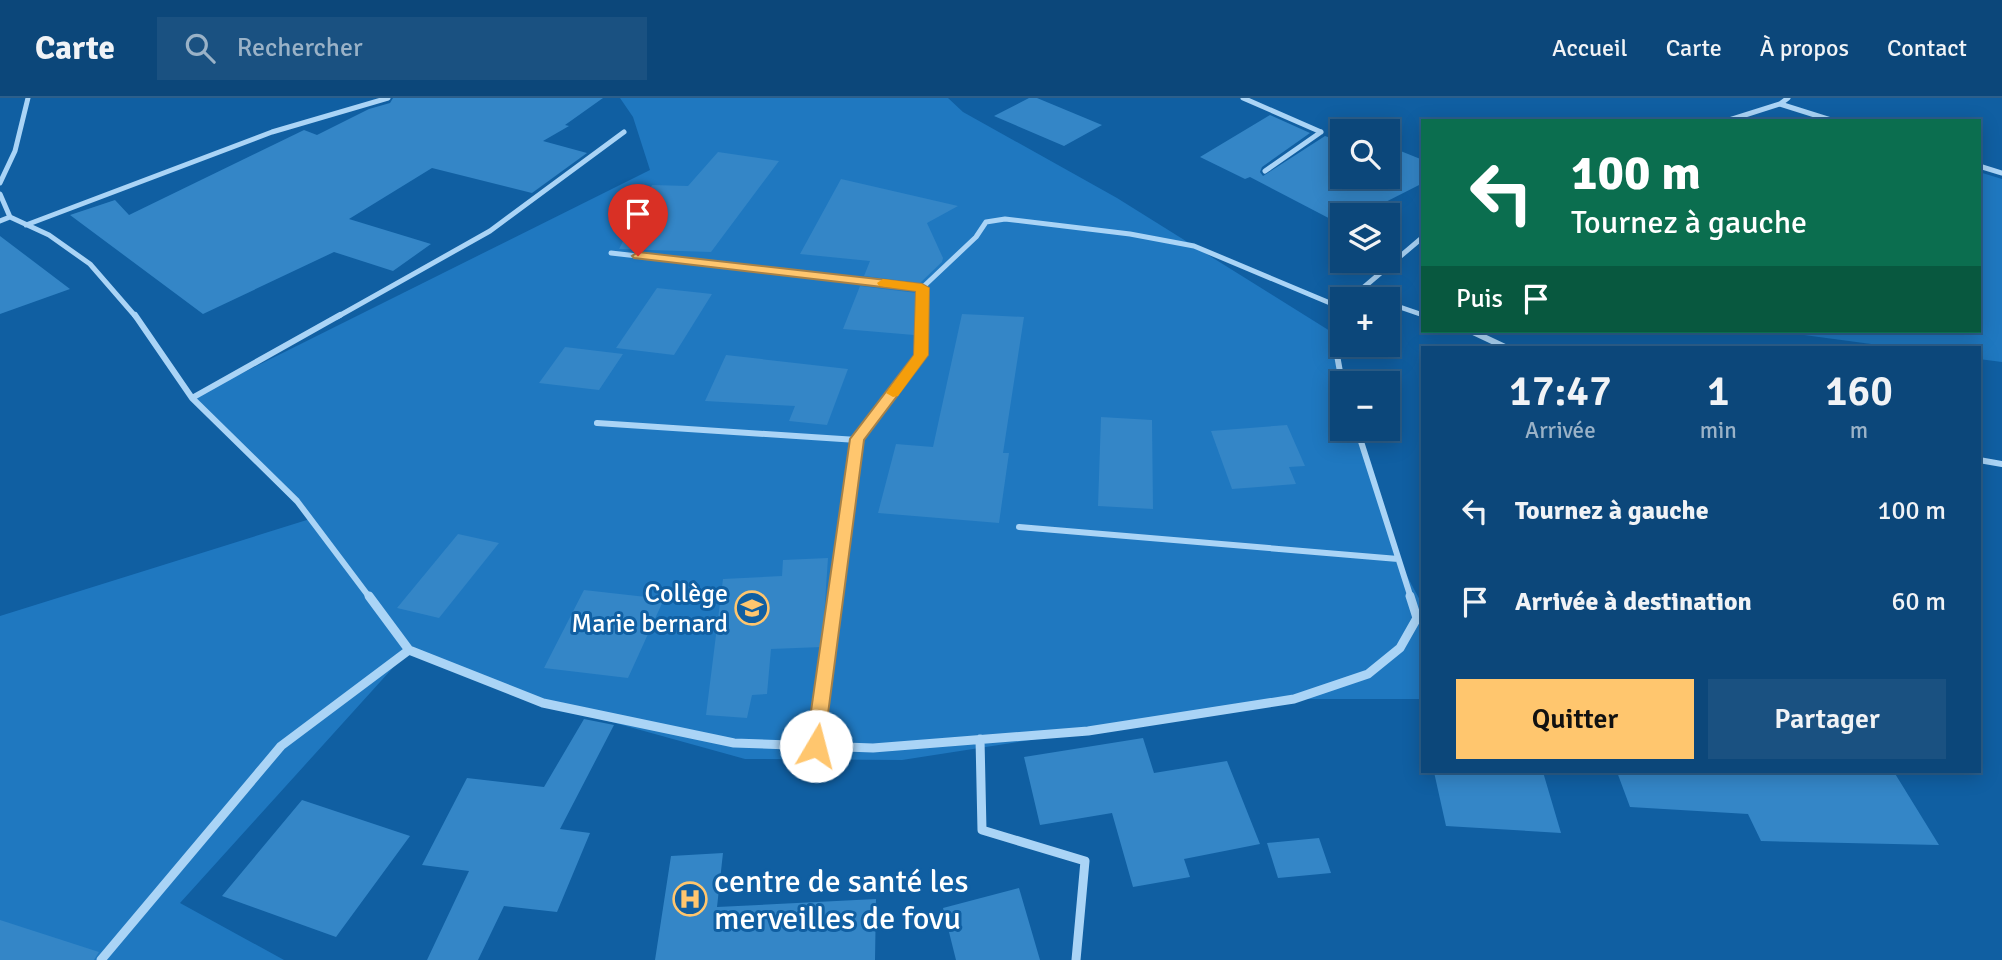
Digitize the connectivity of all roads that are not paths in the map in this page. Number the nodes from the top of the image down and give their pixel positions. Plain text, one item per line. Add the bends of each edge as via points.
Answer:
1 (28, 98) edge
2 (388, 98) edge
3 (1243, 98) edge
4 (1788, 98) edge
5 (1780, 104) junction
6 (1732, 119) edge
7 (1827, 119) edge
8 (624, 132) dead end
9 (1981, 167) edge
10 (1265, 171) dead end
11 (2002, 173) edge
12 (0, 183) edge
13 (0, 194) edge
14 (10, 217) junction
15 (0, 221) edge
16 (26, 225) junction
17 (1421, 239) edge
18 (611, 253) dead end
19 (1366, 287) edge
20 (922, 288) junction
21 (1330, 303) edge
22 (1400, 307) edge
23 (1421, 314) edge
24 (1475, 333) edge
25 (1503, 346) edge
26 (192, 398) junction
27 (597, 424) dead end
28 (857, 439) junction
29 (1361, 441) edge
30 (1981, 460) edge
31 (2002, 464) edge
32 (1018, 527) dead end
33 (1398, 559) junction
34 (409, 650) junction
35 (980, 739) junction
36 (816, 746) junction
37 (101, 960) edge
38 (1076, 960) edge

1 - 12 street via 15,151
2 - 16 street via 272,132
3 - 10 street via 1321,132
4 - 5 street
5 - 6 street
5 - 7 street
8 - 26 street via 490,231
9 - 11 street
13 - 14 street
14 - 15 street
14 - 16 street
16 - 26 street via 90,264 139,320
17 - 19 street
18 - 20 street
20 - 21 street via 986,222 1005,219 1130,233 1194,246
20 - 28 street via 921,355
22 - 23 street
24 - 25 street
26 - 34 street via 297,501
27 - 28 street
28 - 36 street
29 - 33 street
30 - 31 street
32 - 33 street
33 - 35 street via 1417,618 1400,648 1368,674 1294,699 1088,731
34 - 36 street via 543,703 734,743
34 - 37 street via 281,746
35 - 36 street via 873,748
35 - 38 street via 982,831 1085,861

